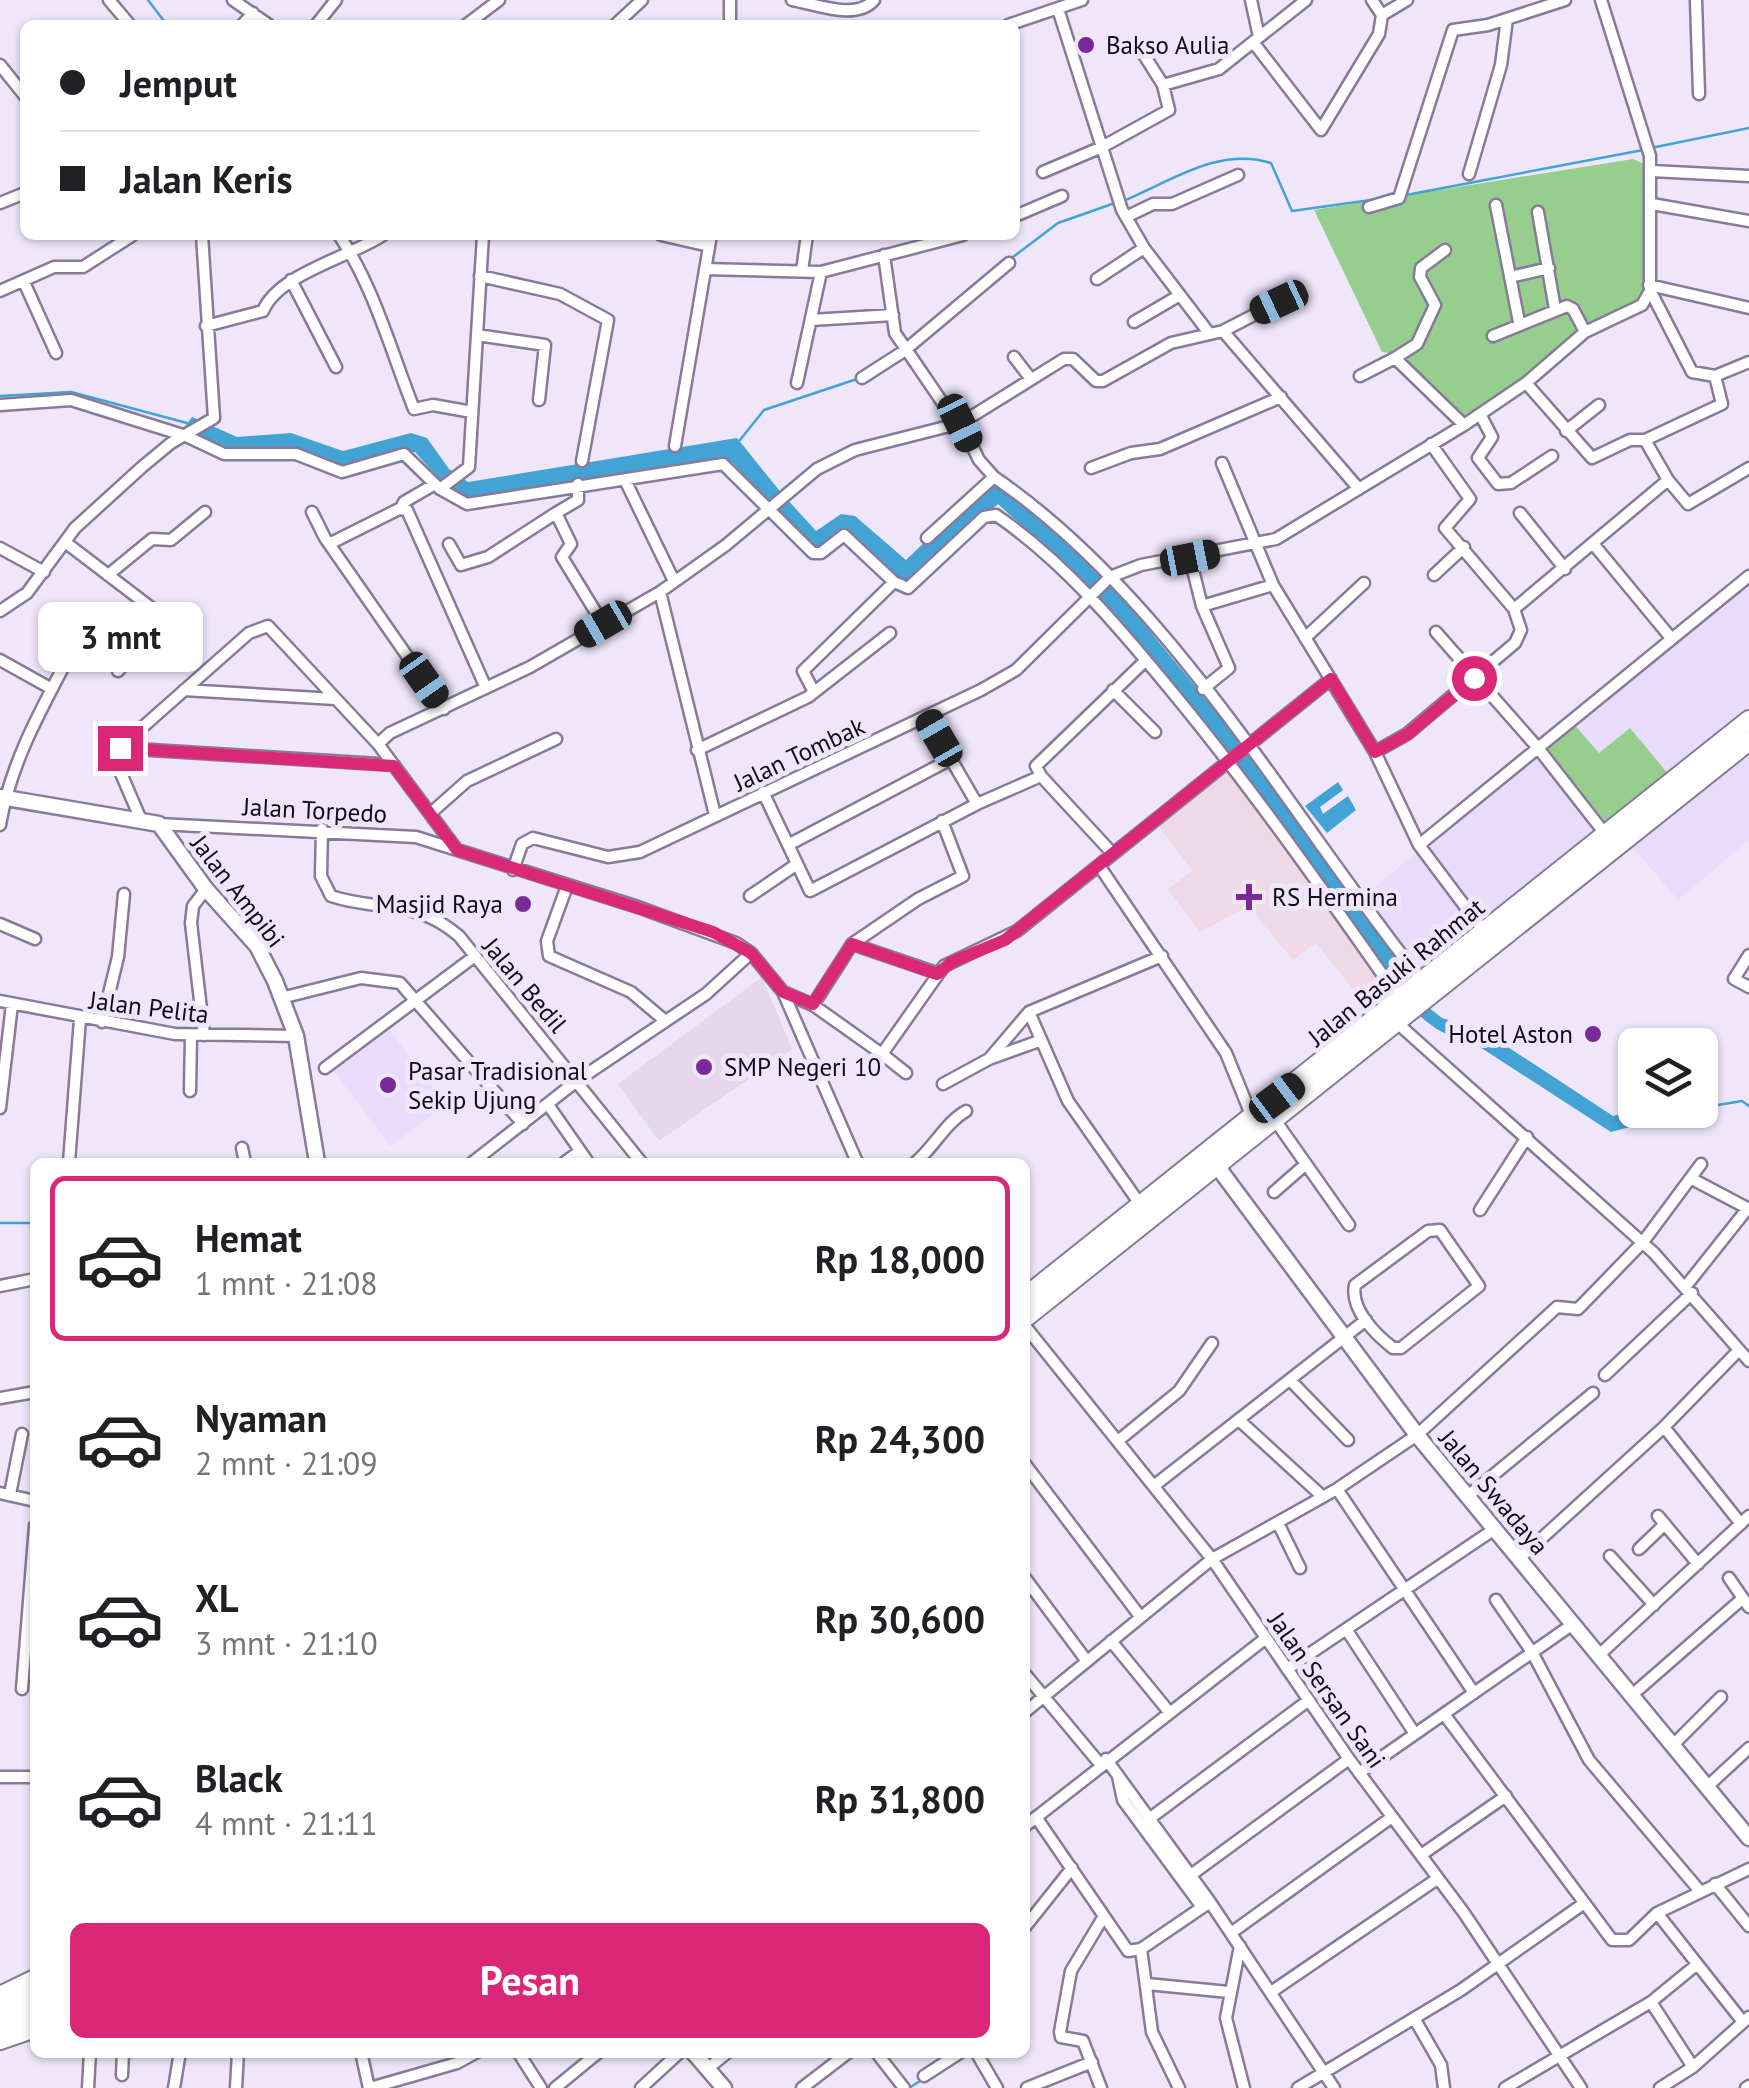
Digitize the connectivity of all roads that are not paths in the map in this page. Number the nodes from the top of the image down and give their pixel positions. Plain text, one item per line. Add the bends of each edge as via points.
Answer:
1 (109, 0) edge
2 (233, 0) edge
3 (336, 0) edge
4 (499, 0) edge
5 (642, 0) edge
6 (792, 0) edge
7 (874, 0) edge
8 (1082, 0) edge
9 (1251, 0) edge
10 (1306, 0) edge
11 (1372, 0) edge
12 (1406, 0) edge
13 (1565, 0) edge
14 (1601, 0) edge
15 (1696, 0) edge
16 (1058, 8) junction
17 (253, 13) junction
18 (1382, 14) junction
19 (1508, 19) junction
20 (126, 20) edge
21 (247, 20) edge
22 (263, 20) edge
23 (320, 20) edge
24 (473, 20) edge
25 (620, 20) edge
26 (1020, 21) edge
27 (1256, 40) junction
28 (1141, 50) dead end
29 (0, 64) edge
30 (1163, 86) junction
31 (20, 90) edge
32 (1699, 94) dead end
33 (1102, 148) junction
34 (1043, 172) dead end
35 (1652, 172) junction
36 (1468, 174) dead end
37 (1238, 175) dead end
38 (1749, 176) edge
39 (1062, 196) dead end
40 (1496, 204) dead end
41 (1652, 204) junction
42 (1369, 206) dead end
43 (1538, 212) dead end
44 (1020, 214) edge
45 (1124, 214) junction
46 (1749, 222) edge
47 (125, 240) edge
48 (202, 240) edge
49 (342, 240) edge
50 (375, 240) edge
51 (483, 240) edge
52 (806, 240) edge
53 (927, 240) edge
54 (710, 241) edge
55 (1144, 248) junction
56 (1445, 250) dead end
57 (352, 255) junction
58 (884, 255) junction
59 (1009, 264) dead end
60 (1548, 268) junction
61 (705, 269) junction
62 (802, 271) junction
63 (821, 272) junction
64 (480, 276) junction
65 (1510, 277) junction
66 (1097, 279) dead end
67 (291, 280) junction
68 (24, 282) junction
69 (1650, 288) junction
70 (0, 291) edge
71 (1180, 295) junction
72 (1279, 302) dead end
73 (1749, 308) edge
74 (1554, 309) junction
75 (893, 315) junction
76 (811, 320) junction
77 (1134, 322) dead end
78 (1519, 322) junction
79 (206, 326) junction
80 (1223, 331) junction
81 (1586, 332) junction
82 (1209, 333) junction
83 (477, 335) junction
84 (1493, 336) dead end
85 (902, 346) junction
86 (56, 353) dead end
87 (1014, 356) dead end
88 (1395, 358) junction
89 (1749, 362) edge
90 (336, 367) dead end
91 (1360, 376) dead end
92 (1715, 376) junction
93 (862, 378) dead end
94 (1030, 378) junction
95 (797, 383) dead end
96 (1526, 383) junction
97 (1281, 398) junction
98 (538, 400) dead end
99 (1599, 405) dead end
100 (0, 406) edge
101 (472, 412) junction
102 (1480, 414) junction
103 (959, 424) junction
104 (1464, 425) junction
105 (1566, 431) junction
106 (188, 435) junction
107 (1645, 440) junction
108 (1431, 444) junction
109 (675, 446) dead end
110 (1552, 456) dead end
111 (582, 461) dead end
112 (1222, 463) dead end
113 (1091, 468) dead end
114 (1749, 468) edge
115 (994, 477) junction
116 (625, 480) junction
117 (1668, 480) junction
118 (578, 484) junction
119 (439, 487) junction
120 (1358, 488) junction
121 (401, 508) junction
122 (770, 510) junction
123 (205, 512) dead end
124 (312, 512) dead end
125 (556, 513) junction
126 (1520, 513) dead end
127 (926, 538) dead end
128 (66, 542) junction
129 (329, 544) junction
130 (449, 544) dead end
131 (1256, 546) junction
132 (1595, 546) junction
133 (1464, 547) junction
134 (0, 548) edge
135 (1190, 558) junction
136 (1565, 570) junction
137 (44, 572) junction
138 (1434, 575) dead end
139 (108, 576) junction
140 (1749, 576) edge
141 (1107, 579) junction
142 (674, 581) junction
143 (894, 582) junction
144 (1364, 584) dead end
145 (1273, 585) junction
146 (660, 592) junction
147 (1090, 593) junction
148 (0, 598) edge
149 (12, 604) junction
150 (1202, 606) junction
151 (1514, 609) junction
152 (0, 611) edge
153 (603, 624) junction
154 (1436, 632) dead end
155 (890, 633) dead end
156 (1305, 638) junction
157 (1670, 638) junction
158 (0, 660) edge
159 (1146, 660) junction
160 (66, 662) dead end
161 (118, 671) dead end
162 (1474, 678) junction
163 (1331, 679) junction
164 (486, 688) junction
165 (52, 689) junction
166 (1203, 689) junction
167 (184, 690) junction
168 (1114, 690) junction
169 (814, 692) junction
170 (335, 699) junction
171 (444, 709) junction
172 (926, 716) junction
173 (1749, 720) edge
174 (1156, 732) dead end
175 (556, 738) dead end
176 (1749, 741) edge
177 (378, 744) junction
178 (1246, 744) junction
179 (120, 748) junction
180 (1538, 748) junction
181 (698, 750) junction
182 (1375, 752) junction
183 (951, 759) junction
184 (1230, 759) junction
185 (394, 766) junction
186 (1041, 776) junction
187 (762, 792) junction
188 (2, 797) edge
189 (977, 804) junction
190 (432, 812) junction
191 (715, 815) junction
192 (141, 820) junction
193 (942, 821) junction
194 (159, 824) junction
195 (0, 825) edge
196 (322, 829) junction
197 (1607, 836) junction
198 (788, 845) junction
199 (1419, 845) junction
200 (457, 850) junction
201 (1113, 854) junction
202 (797, 864) junction
203 (1100, 867) junction
204 (513, 870) junction
205 (567, 886) junction
206 (206, 889) junction
207 (124, 894) dead end
208 (750, 896) dead end
209 (0, 924) edge
210 (1486, 934) junction
211 (35, 939) dead end
212 (852, 944) junction
213 (751, 953) junction
214 (1749, 955) edge
215 (475, 956) junction
216 (1162, 956) junction
217 (937, 974) junction
218 (1749, 987) edge
219 (1425, 988) junction
220 (783, 992) junction
221 (281, 998) junction
222 (417, 1000) junction
223 (6, 1002) edge
224 (813, 1004) junction
225 (1402, 1009) junction
226 (1029, 1012) junction
227 (80, 1019) junction
228 (663, 1019) junction
229 (102, 1022) junction
230 (190, 1035) junction
231 (204, 1036) junction
232 (296, 1036) junction
233 (1038, 1040) junction
234 (882, 1054) junction
235 (989, 1059) junction
236 (325, 1068) dead end
237 (906, 1073) dead end
238 (578, 1080) junction
239 (943, 1084) dead end
240 (190, 1091) dead end
241 (548, 1106) junction
242 (0, 1108) edge
243 (966, 1111) dead end
244 (1252, 1117) junction
245 (1275, 1120) junction
246 (524, 1124) junction
247 (1526, 1137) junction
248 (242, 1148) dead end
249 (580, 1151) junction
250 (70, 1158) edge
251 (244, 1158) edge
252 (316, 1158) edge
253 (478, 1158) edge
254 (570, 1158) edge
255 (585, 1158) edge
256 (638, 1158) edge
257 (856, 1158) edge
258 (921, 1158) edge
259 (1306, 1164) junction
260 (1701, 1164) dead end
261 (1217, 1166) junction
262 (1694, 1180) junction
263 (1274, 1192) dead end
264 (1142, 1207) junction
265 (1749, 1208) edge
266 (1480, 1210) dead end
267 (1350, 1225) dead end
268 (1643, 1242) junction
269 (30, 1279) edge
270 (0, 1286) edge
271 (1689, 1289) junction
272 (1030, 1294) edge
273 (1030, 1314) edge
274 (1366, 1320) junction
275 (1030, 1332) edge
276 (1348, 1337) junction
277 (1212, 1344) dead end
278 (1738, 1350) junction
279 (1749, 1362) edge
280 (1605, 1375) dead end
281 (1292, 1382) junction
282 (30, 1393) edge
283 (1593, 1393) dead end
284 (0, 1398) edge
285 (1240, 1421) junction
286 (1664, 1428) junction
287 (22, 1434) dead end
288 (1418, 1435) junction
289 (1119, 1440) junction
290 (1348, 1440) dead end
291 (1030, 1471) edge
292 (1155, 1485) junction
293 (1337, 1489) junction
294 (5, 1494) edge
295 (1470, 1495) junction
296 (1323, 1496) junction
297 (30, 1499) edge
298 (1745, 1520) edge
299 (1278, 1523) junction
300 (1496, 1528) junction
301 (1639, 1549) dead end
302 (1610, 1556) dead end
303 (1520, 1558) junction
304 (1212, 1559) junction
305 (1698, 1564) junction
306 (1300, 1568) dead end
307 (1730, 1578) dead end
308 (1030, 1585) edge
309 (1402, 1590) junction
310 (1496, 1600) dead end
311 (1745, 1603) edge
312 (30, 1605) edge
313 (1654, 1605) junction
314 (1139, 1614) junction
315 (1573, 1624) junction
316 (1346, 1629) junction
317 (1266, 1638) junction
318 (1111, 1641) junction
319 (1532, 1652) junction
320 (1598, 1654) junction
321 (1086, 1660) junction
322 (1287, 1669) junction
323 (1030, 1681) edge
324 (22, 1689) dead end
325 (1474, 1693) junction
326 (1632, 1695) junction
327 (1043, 1698) junction
328 (1721, 1698) dead end
329 (1309, 1700) junction
330 (1030, 1708) edge
331 (1170, 1713) junction
332 (1444, 1714) junction
333 (1415, 1734) junction
334 (1674, 1744) junction
335 (1749, 1748) edge
336 (1348, 1759) junction
337 (1103, 1762) junction
338 (1359, 1774) junction
339 (1118, 1776) junction
340 (0, 1777) edge
341 (30, 1777) edge
342 (1710, 1785) junction
343 (1506, 1796) junction
344 (1392, 1817) junction
345 (1030, 1818) edge
346 (1150, 1819) junction
347 (1030, 1820) edge
348 (1749, 1838) edge
349 (1421, 1855) junction
350 (1072, 1868) junction
351 (1749, 1869) edge
352 (1190, 1876) junction
353 (1437, 1879) junction
354 (1715, 1884) junction
355 (1699, 1890) junction
356 (1206, 1904) junction
357 (1583, 1904) junction
358 (1658, 1913) junction
359 (1104, 1916) junction
360 (1030, 1921) edge
361 (1749, 1926) edge
362 (1231, 1933) junction
363 (1240, 1946) junction
364 (1141, 1949) junction
365 (1498, 1962) junction
366 (1696, 1966) junction
367 (30, 1981) edge
368 (1147, 1984) junction
369 (1228, 1992) junction
370 (1271, 1992) junction
371 (0, 1996) edge
372 (30, 1997) edge
373 (1651, 2002) junction
374 (0, 2009) edge
375 (30, 2013) edge
376 (1414, 2018) junction
377 (1746, 2019) edge
378 (0, 2025) edge
379 (30, 2030) edge
380 (0, 2040) edge
381 (1560, 2057) junction
382 (90, 2058) edge
383 (123, 2058) edge
384 (179, 2058) edge
385 (238, 2058) edge
386 (362, 2058) edge
387 (466, 2058) edge
388 (522, 2058) edge
389 (592, 2058) edge
390 (674, 2058) edge
391 (699, 2058) edge
392 (720, 2058) edge
393 (841, 2058) edge
394 (881, 2058) edge
395 (952, 2058) edge
396 (980, 2058) edge
397 (1092, 2062) junction
398 (1693, 2067) junction
399 (707, 2068) junction
400 (1327, 2074) junction
401 (122, 2075) dead end
402 (924, 2076) dead end
403 (815, 2078) junction
404 (902, 2086) edge
405 (88, 2088) edge
406 (174, 2088) edge
407 (236, 2088) edge
408 (369, 2088) edge
409 (542, 2088) edge
410 (554, 2088) edge
411 (641, 2088) edge
412 (724, 2088) edge
413 (802, 2088) edge
414 (823, 2088) edge
415 (998, 2088) edge
416 (1027, 2088) edge
417 (1100, 2088) edge
418 (1179, 2088) edge
419 (1244, 2088) edge
420 (1298, 2088) edge
421 (1334, 2088) edge
422 (1444, 2088) edge
423 (1505, 2088) edge
424 (1581, 2088) edge
425 (1660, 2088) edge

1 - 20 street
2 - 17 street
3 - 23 street
4 - 24 street
5 - 25 street
6 - 7 street via 853,10
8 - 16 street
9 - 27 street
10 - 27 street
11 - 18 street
12 - 18 street
13 - 19 street
14 - 35 street
15 - 32 street
16 - 26 street
16 - 33 street
17 - 21 street
17 - 22 street
18 - 27 street via 1379,34 1319,130
19 - 36 street
19 - 42 street via 1453,30 1399,195
27 - 30 street via 1220,69
28 - 30 street
29 - 31 street
30 - 33 street via 1168,110
33 - 34 street
33 - 45 street
35 - 38 street
35 - 41 street
37 - 45 street via 1172,204
39 - 44 street
40 - 65 street
41 - 46 street
41 - 69 street
43 - 60 street
45 - 55 street
47 - 68 street via 83,267 57,266
48 - 79 street
49 - 57 street
50 - 57 street
51 - 64 street
52 - 62 street
53 - 58 street
54 - 61 street
55 - 66 street
55 - 71 street
56 - 88 street via 1421,268 1435,305 1417,344
57 - 67 street
57 - 101 street via 414,408
58 - 63 street
58 - 75 street
59 - 85 street
60 - 65 street
60 - 74 street
61 - 62 street
61 - 109 street
62 - 63 street
63 - 76 street
64 - 83 street
64 - 111 street via 560,294 608,320
65 - 78 street
67 - 79 street via 270,294 263,311
67 - 90 street
68 - 70 street
68 - 86 street
69 - 73 street
69 - 81 street via 1642,305
69 - 92 street via 1692,372
71 - 77 street
71 - 82 street
72 - 80 street
74 - 78 street
74 - 81 street via 1570,306
75 - 76 street
75 - 85 street
76 - 95 street
78 - 84 street
79 - 106 street via 214,418
80 - 82 street
80 - 97 street
81 - 96 street
82 - 94 street via 1172,342 1103,381 1068,358
83 - 98 street via 544,344
83 - 101 street
85 - 93 street
85 - 103 street
87 - 94 street
88 - 91 street
88 - 104 street
89 - 92 street
92 - 107 street via 1720,408
94 - 103 street
96 - 102 street
96 - 105 street
97 - 113 street via 1160,449
97 - 120 street
99 - 105 street
100 - 106 street via 71,400
101 - 119 street via 469,467
102 - 104 street
102 - 110 street via 1492,437 1478,458 1498,484 1511,483
103 - 115 street
103 - 122 street via 854,450 817,469
104 - 108 street
105 - 107 street via 1592,458
106 - 119 street via 224,454 296,454 342,472 404,454
106 - 128 street via 142,467
107 - 117 street
108 - 120 street
108 - 133 street via 1470,499 1445,524
112 - 131 street
114 - 117 street via 1688,504
115 - 127 street
115 - 141 street
116 - 118 street
116 - 122 street via 723,464
116 - 142 street
117 - 132 street
118 - 119 street via 467,504
118 - 125 street via 578,500
119 - 121 street
120 - 131 street
121 - 129 street
121 - 164 street
122 - 142 street
122 - 143 street via 815,554 844,535
123 - 139 street via 172,540 152,539
124 - 129 street
125 - 130 street via 488,557 461,565
125 - 153 street via 571,544 562,558
126 - 136 street
128 - 137 street
128 - 139 street
129 - 171 street
131 - 135 street
131 - 145 street
132 - 136 street
132 - 157 street
133 - 138 street
133 - 151 street
134 - 137 street
135 - 141 street via 1141,565
135 - 150 street
136 - 151 street
137 - 149 street
139 - 161 street via 158,613
140 - 157 street
141 - 147 street, Jalan Tombak
141 - 166 street
142 - 146 street
143 - 147 street via 913,586 992,514
143 - 169 street via 803,671
144 - 156 street
145 - 150 street
145 - 156 street
146 - 153 street
146 - 181 street
147 - 159 street
147 - 172 street, Jalan Tombak via 1016,670
148 - 149 street
149 - 152 street
150 - 166 street via 1229,668
151 - 162 street via 1520,637
153 - 164 street
154 - 162 street
155 - 169 street
156 - 163 street
157 - 180 street
158 - 165 street
159 - 168 street
159 - 184 street
160 - 165 street
162 - 180 street
162 - 182 street via 1408,734
163 - 178 street
163 - 182 street
164 - 171 street
165 - 188 street
166 - 178 street
167 - 170 street
167 - 170 street via 249,633 268,626
167 - 179 street
168 - 174 street
168 - 186 street via 1036,766
169 - 181 street
170 - 177 street
171 - 177 street
172 - 183 street
172 - 187 street, Jalan Tombak
173 - 197 highway, Jalan Basuki Rahmat
175 - 190 street via 466,781
176 - 219 highway, Jalan Basuki Rahmat
177 - 185 street
178 - 184 street
178 - 219 street
179 - 185 street
179 - 192 street via 118,764
180 - 197 street
180 - 199 street
181 - 191 street
182 - 199 street
183 - 189 street
183 - 198 street
184 - 201 street
184 - 225 street
185 - 190 street
186 - 189 street
186 - 201 street
187 - 191 street, Jalan Tombak
187 - 198 street
188 - 192 street
188 - 195 street
189 - 193 street
190 - 200 street
191 - 204 street, Jalan Tombak via 619,857 528,839
192 - 194 street
193 - 202 street via 810,891
193 - 212 street via 963,876
194 - 196 street, Jalan Torpedo
194 - 206 street, Jalan Ampibi
196 - 200 street, Jalan Torpedo via 416,837
196 - 215 street, Jalan Bedil via 321,876 331,896 423,913 450,928
197 - 210 highway, Jalan Basuki Rahmat
198 - 202 street
199 - 210 street
200 - 204 street, Jalan Torpedo
201 - 203 street
202 - 208 street
203 - 216 street
203 - 217 street via 1017,932
204 - 205 street, Jalan Torpedo
205 - 213 street, Jalan Torpedo via 713,932
205 - 228 street via 547,941 549,956 631,992
206 - 221 street, Jalan Ampibi via 256,946
206 - 231 street via 193,906 191,923
207 - 229 street
209 - 211 street
210 - 219 highway, Jalan Basuki Rahmat
212 - 217 street
212 - 224 street
213 - 220 street, Jalan Torpedo
213 - 228 street via 706,994
214 - 218 street via 1734,979
215 - 222 street
215 - 238 street, Jalan Bedil
216 - 226 street
216 - 244 street via 1231,1060
217 - 234 street
219 - 225 highway, Jalan Basuki Rahmat
220 - 224 street
220 - 257 street, Jalan Torpedo
221 - 222 street via 377,978 400,983
221 - 232 street, Jalan Ampibi
222 - 236 street
222 - 246 street
223 - 227 street, Jalan Pelita
223 - 242 street
224 - 234 street
225 - 244 highway, Jalan Basuki Rahmat
225 - 245 highway, Jalan Basuki Rahmat
225 - 247 street
226 - 233 street
226 - 235 street
227 - 229 street, Jalan Pelita
227 - 250 street
228 - 238 street
229 - 230 street, Jalan Pelita
230 - 231 street, Jalan Pelita
230 - 240 street
231 - 232 street, Jalan Pelita
232 - 252 street, Jalan Ampibi
233 - 235 street
233 - 264 street via 1068,1101
234 - 237 street
235 - 239 street
238 - 241 street
238 - 256 street, Jalan Bedil
241 - 246 street
241 - 249 street
243 - 258 street
244 - 264 highway, Jalan Basuki Rahmat
245 - 259 street
245 - 261 highway, Jalan Basuki Rahmat
246 - 253 street
247 - 266 street
247 - 268 street
248 - 251 street
249 - 254 street
249 - 255 street
259 - 263 street
259 - 267 street
260 - 262 street
261 - 273 highway, Jalan Basuki Rahmat
261 - 276 street, Jalan Swadaya
262 - 265 street
262 - 268 street via 1686,1181
264 - 272 highway, Jalan Basuki Rahmat
265 - 271 street
268 - 271 street
268 - 288 street via 1578,1309 1557,1308
269 - 270 street
271 - 278 street
271 - 280 street
274 - 274 street via 1389,1346 1400,1348 1478,1283 1440,1230 1432,1229 1356,1285 1354,1300
274 - 276 street
275 - 289 street, Jalan Sersan Sani
276 - 281 street
276 - 288 street, Jalan Swadaya
277 - 289 street via 1179,1391
278 - 279 street
278 - 286 street
281 - 285 street
281 - 290 street
282 - 284 street
283 - 295 street
285 - 292 street
285 - 296 street
286 - 298 street
286 - 303 street
287 - 294 street
288 - 293 street
288 - 295 street, Jalan Swadaya
289 - 292 street, Jalan Sersan Sani
291 - 314 street
292 - 304 street, Jalan Sersan Sani
293 - 296 street
293 - 309 street
294 - 297 street
295 - 300 street, Jalan Swadaya
296 - 299 street
298 - 305 street
299 - 304 street
299 - 306 street
300 - 303 street, Jalan Swadaya
300 - 309 street
301 - 305 street via 1662,1520
302 - 313 street
303 - 315 street, Jalan Swadaya
304 - 314 street
304 - 317 street, Jalan Sersan Sani
305 - 313 street
307 - 311 street
308 - 321 street
309 - 316 street
309 - 325 street
310 - 319 street
311 - 326 street
312 - 324 street
313 - 320 street
314 - 318 street
315 - 319 street
315 - 320 street, Jalan Swadaya
316 - 322 street
316 - 333 street
317 - 322 street, Jalan Sersan Sani
317 - 331 street
318 - 321 street
318 - 331 street
319 - 325 street
319 - 355 street via 1588,1760
320 - 326 street, Jalan Swadaya
321 - 327 street
322 - 329 street, Jalan Sersan Sani
323 - 327 street
325 - 332 street
326 - 334 street, Jalan Swadaya
327 - 330 street
327 - 337 street
328 - 334 street
329 - 336 street, Jalan Sersan Sani
329 - 346 street
331 - 337 street
332 - 333 street
332 - 343 street
333 - 338 street
334 - 342 street, Jalan Swadaya
335 - 342 street
336 - 338 street, Jalan Sersan Sani
336 - 352 street
337 - 339 street
337 - 345 street
338 - 344 street, Jalan Sersan Sani
339 - 346 street
339 - 356 street via 1124,1800
340 - 341 street
342 - 348 street, Jalan Swadaya
343 - 349 street
343 - 357 street
344 - 349 street, Jalan Sersan Sani
344 - 362 street
346 - 352 street
347 - 350 street
349 - 353 street, Jalan Sersan Sani
350 - 359 street
350 - 360 street
351 - 354 street
352 - 356 street
353 - 365 street, Jalan Sersan Sani
353 - 370 street
354 - 355 street
354 - 361 street
355 - 358 street
356 - 362 street
356 - 364 street
357 - 358 street via 1617,1942 1635,1936
357 - 365 street
358 - 366 street
359 - 364 street via 1128,1951
359 - 397 street via 1072,1972 1060,2032 1084,2042
362 - 363 street
363 - 369 street
363 - 370 street
364 - 368 street
365 - 376 street
365 - 381 street, Jalan Sersan Sani
366 - 373 street
366 - 377 street
367 - 371 highway
368 - 369 street
368 - 418 street via 1154,2038
369 - 419 street via 1228,2041
370 - 400 street
372 - 374 highway
373 - 381 street
373 - 398 street
375 - 378 highway
376 - 400 street
376 - 422 street via 1440,2065
377 - 398 street
379 - 380 highway
381 - 423 street
381 - 424 street, Jalan Sersan Sani
382 - 405 street
383 - 401 street
384 - 406 street
385 - 407 street
386 - 408 street
387 - 408 street
388 - 409 street
389 - 410 street
390 - 411 street
391 - 399 street
392 - 399 street
393 - 403 street
394 - 404 street
395 - 402 street
396 - 415 street
397 - 416 street
397 - 417 street
398 - 425 street
399 - 412 street
400 - 420 street
400 - 421 street
403 - 413 street
403 - 414 street

